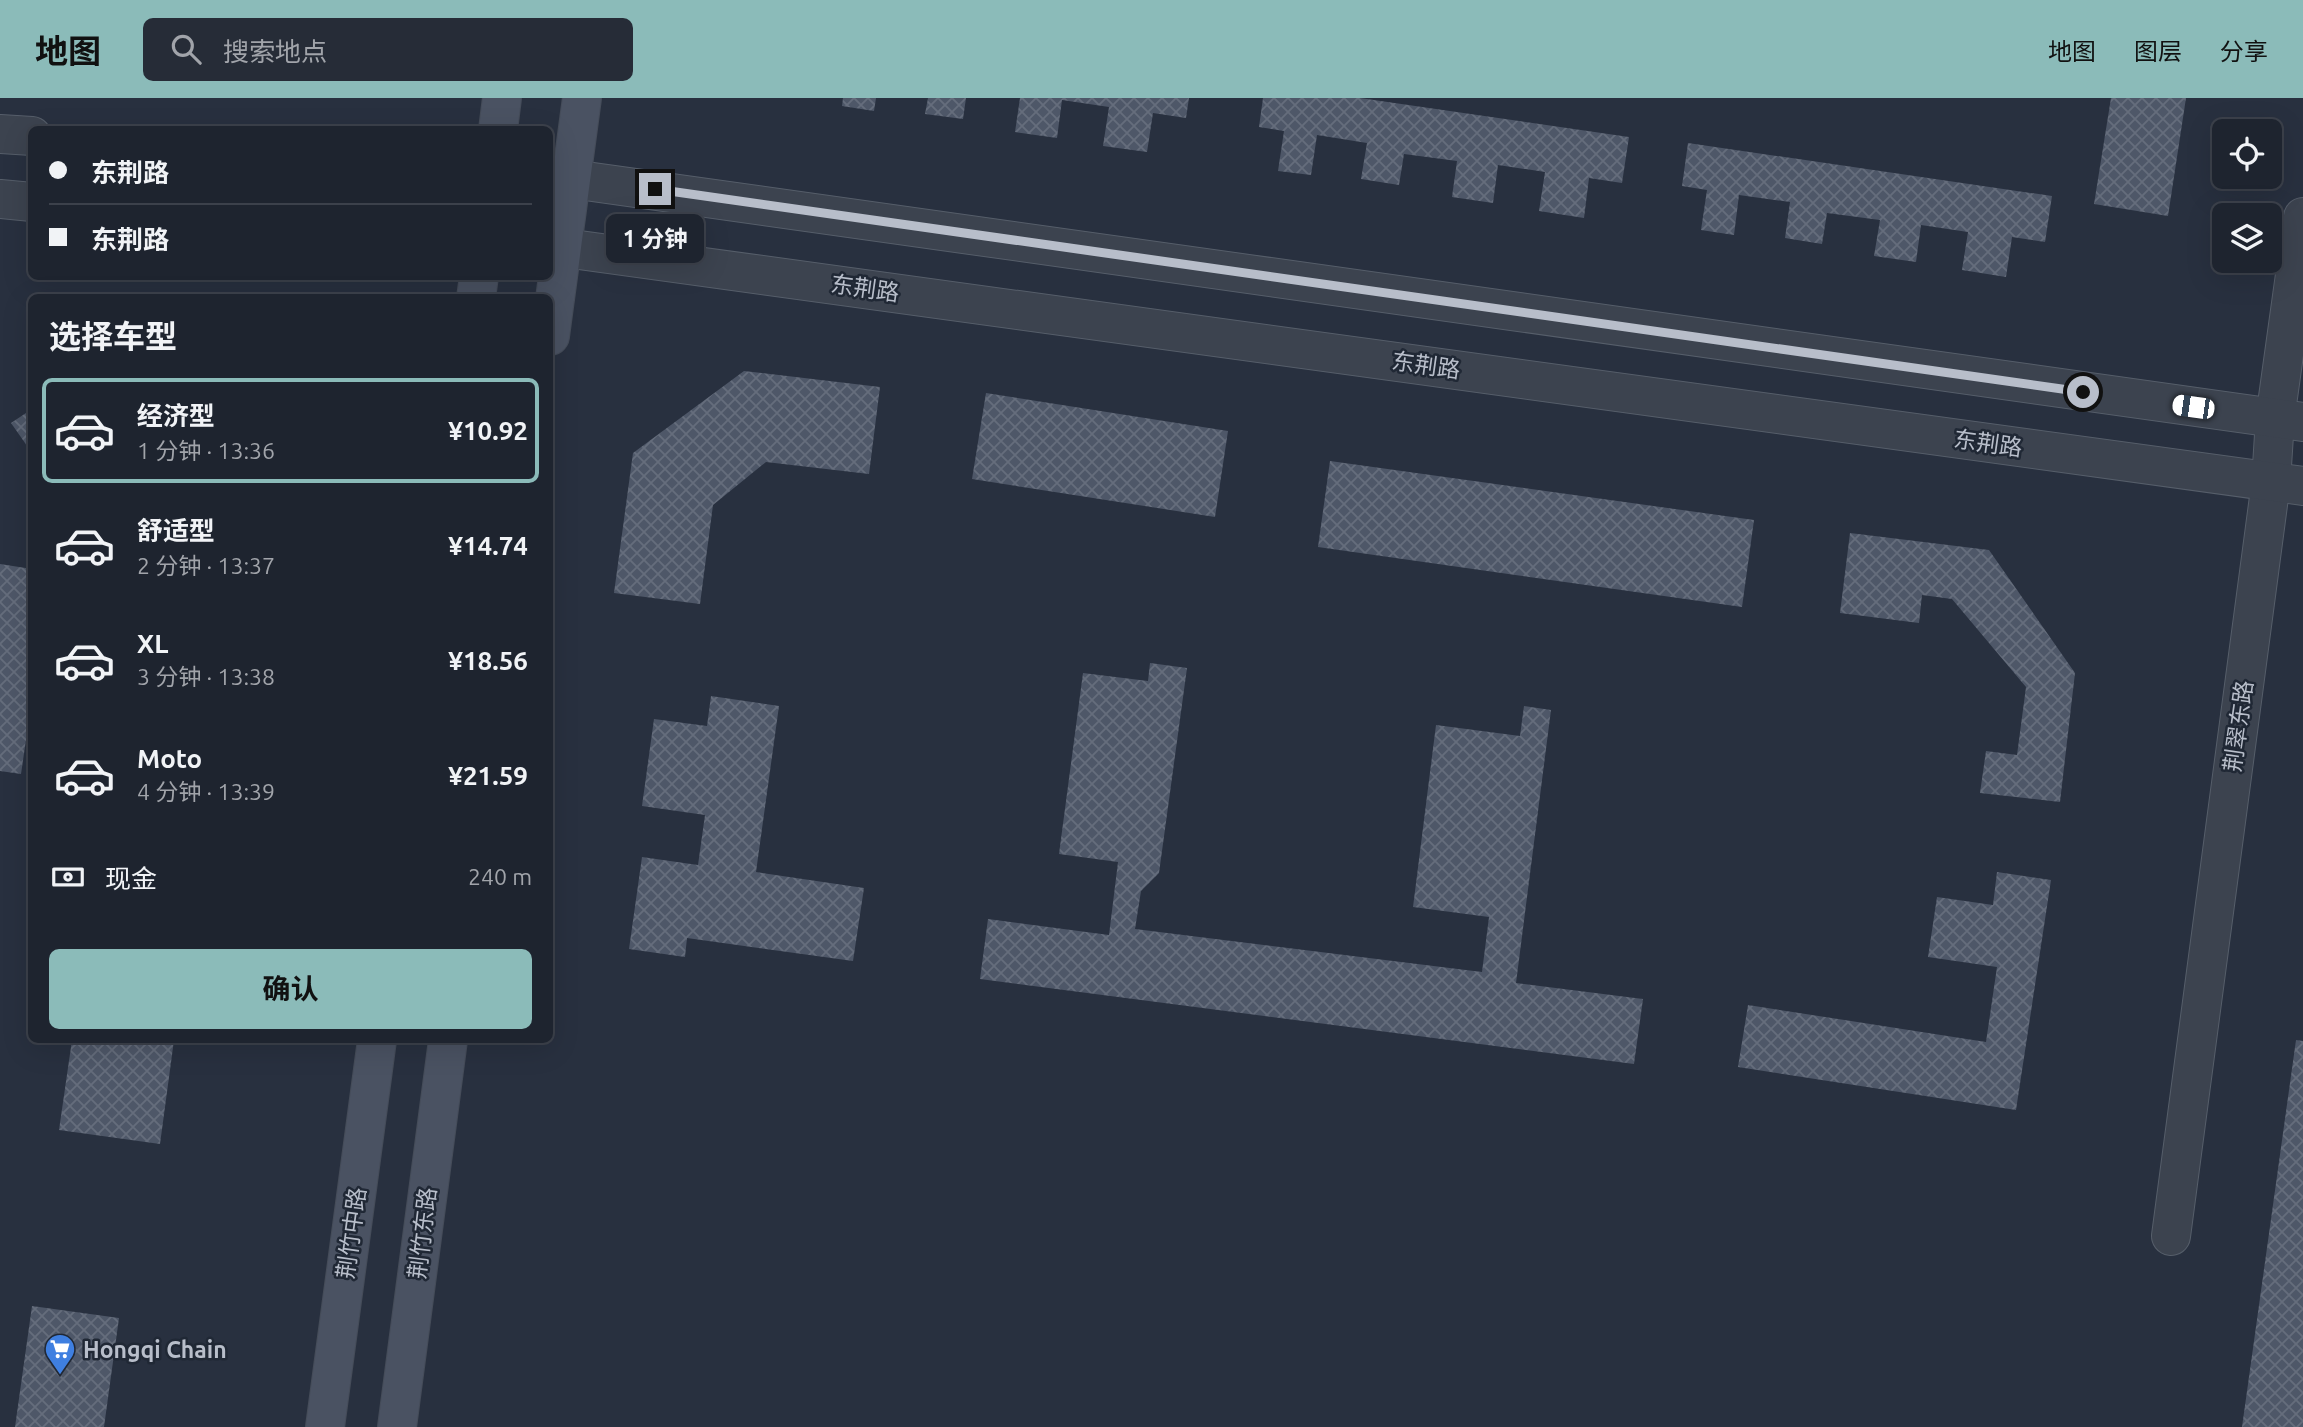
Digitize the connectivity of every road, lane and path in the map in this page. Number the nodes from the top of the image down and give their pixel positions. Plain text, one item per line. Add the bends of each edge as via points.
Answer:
1 (502, 98) edge
2 (582, 98) edge
3 (498, 126) edge
4 (0, 134) edge
5 (28, 136) edge
6 (561, 177) edge
7 (0, 199) edge
8 (28, 202) edge
9 (2303, 217) edge
10 (556, 246) edge
11 (553, 294) edge
12 (2289, 421) edge
13 (2287, 484) edge
14 (377, 1043) edge
15 (448, 1043) edge
16 (2171, 1236) dead end
17 (325, 1427) edge
18 (397, 1427) edge

1 - 3 main road
2 - 6 main road
4 - 5 street
6 - 10 main road
6 - 12 street
7 - 8 street
9 - 12 street, 荆翠东路
10 - 11 main road
10 - 13 street, 东荆路
12 - 13 street, 荆翠东路
13 - 16 street, 荆翠东路
14 - 17 main road, 荆竹中路
15 - 18 main road, 荆竹东路

